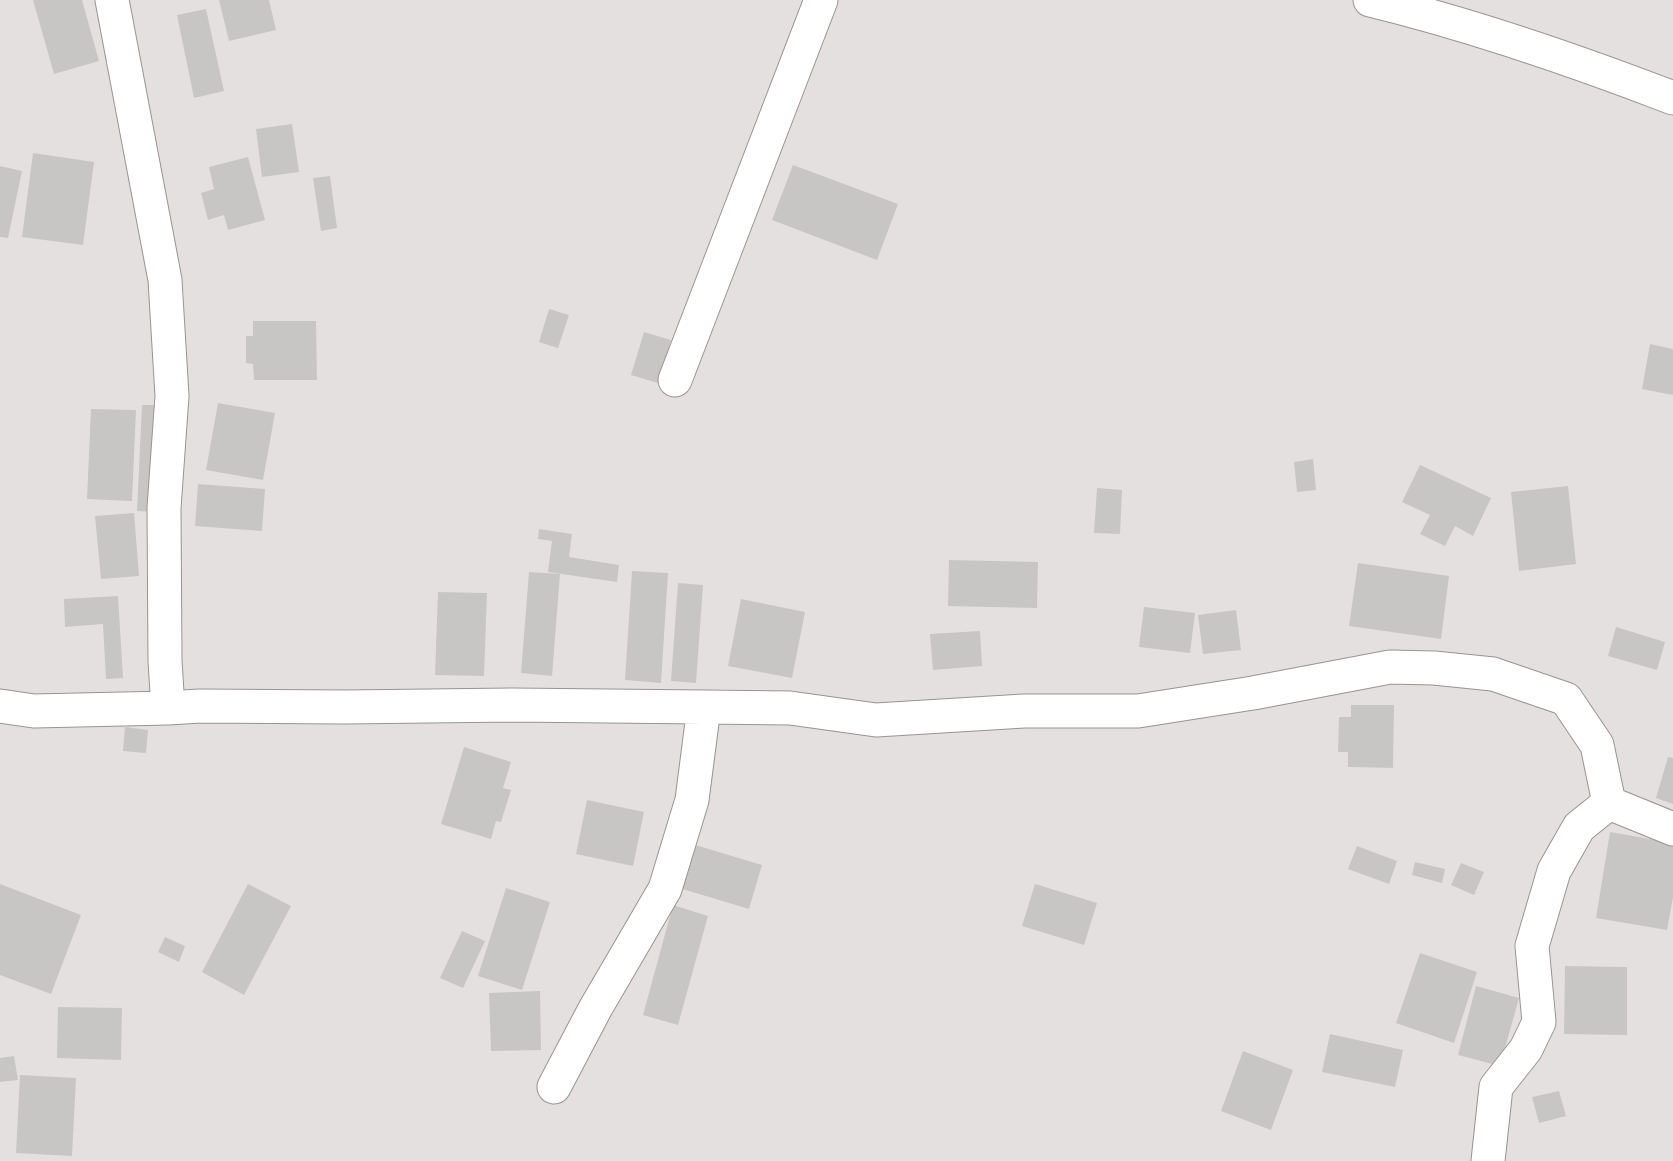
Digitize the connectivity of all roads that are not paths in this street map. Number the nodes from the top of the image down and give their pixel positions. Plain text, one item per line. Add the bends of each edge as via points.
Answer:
1 (112, 0) edge
2 (821, 0) edge
3 (1370, 0) edge
4 (1673, 98) edge
5 (675, 380) dead end
6 (0, 706) edge
7 (705, 707) junction
8 (168, 708) junction
9 (1610, 803) junction
10 (1673, 829) edge
11 (554, 1087) dead end
12 (1488, 1161) edge

1 - 8 street via 165,280 172,396 164,508
2 - 5 street
3 - 4 street via 1491,34
6 - 8 street via 34,711
7 - 8 street
7 - 9 street via 790,708 876,720 1024,711 1138,711 1390,667 1493,674 1566,699 1597,745
7 - 11 street via 692,800 665,889
9 - 10 street
9 - 12 street via 1580,827 1554,871 1532,946 1539,1022 1526,1049 1496,1087

